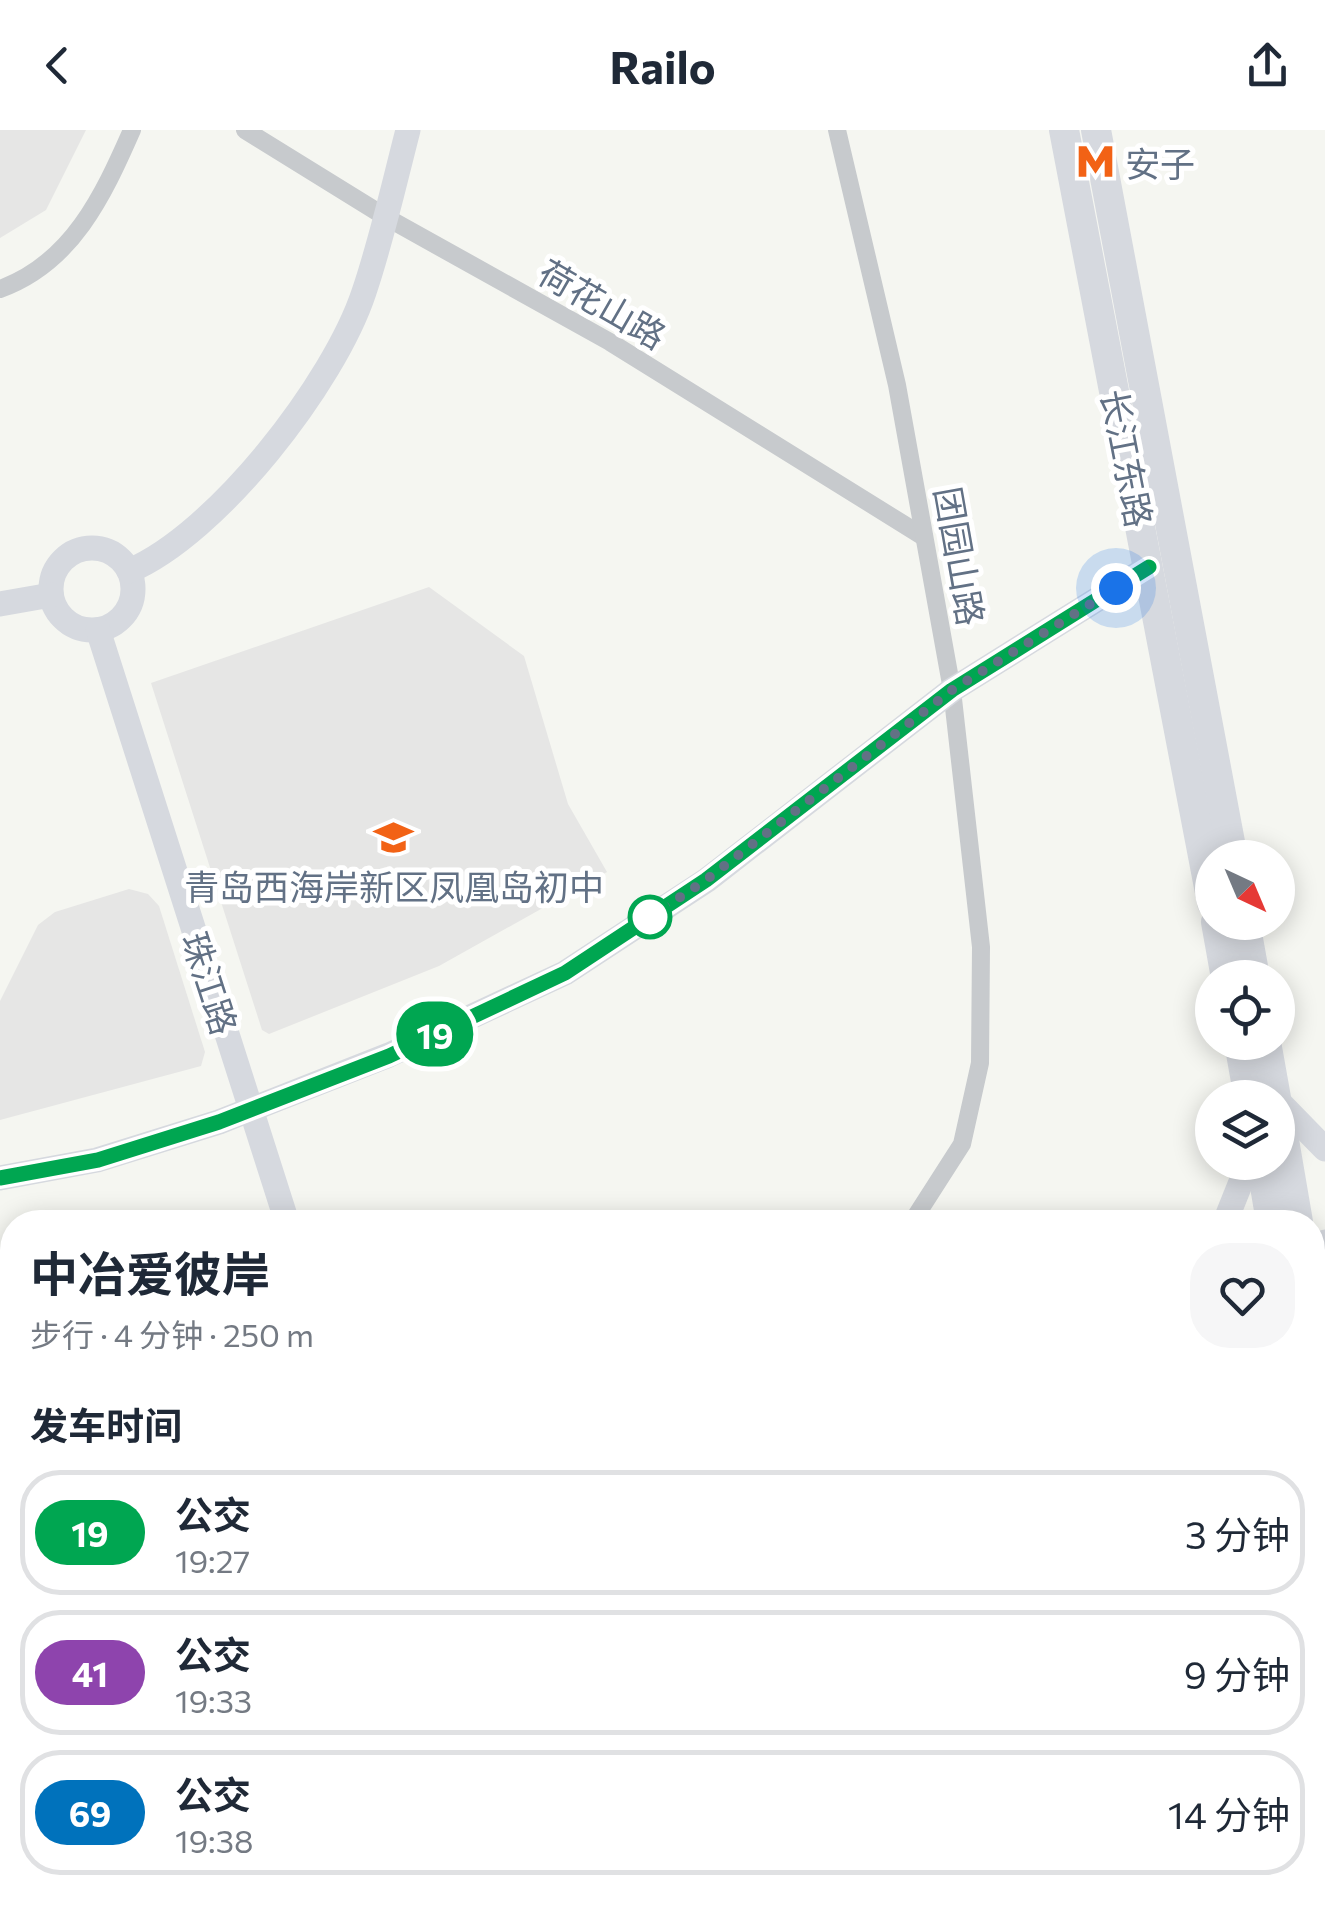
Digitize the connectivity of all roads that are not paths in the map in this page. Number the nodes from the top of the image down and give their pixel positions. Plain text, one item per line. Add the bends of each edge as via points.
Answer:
1 (132, 130) edge
2 (245, 130) edge
3 (408, 130) edge
4 (836, 130) edge
5 (1064, 130) edge
6 (1096, 130) edge
7 (384, 216) junction
8 (0, 289) edge
9 (924, 538) junction
10 (1149, 567) junction
11 (128, 571) junction
12 (50, 595) junction
13 (0, 604) edge
14 (98, 630) junction
15 (952, 690) junction
16 (1200, 840) edge
17 (1230, 840) edge
18 (252, 1107) junction
19 (1295, 1119) edge
20 (1325, 1149) edge
21 (0, 1178) edge
22 (1242, 1180) edge
23 (1264, 1180) edge
24 (1291, 1180) edge
25 (283, 1210) edge
26 (920, 1210) edge
27 (1230, 1210) edge
28 (1269, 1210) edge
29 (1296, 1210) edge

1 - 8 street via 69,246
2 - 7 street, 荷花山路
3 - 7 street
4 - 9 street, 团园山路 via 897,385
5 - 10 main road, 长江东路
6 - 17 main road, 长江东路
7 - 9 street, 荷花山路 via 610,342
7 - 11 street via 364,294 331,364 274,443 203,521 158,558
9 - 15 street, 团园山路
10 - 15 street
10 - 16 main road, 长江东路
11 - 12 street via 108,552 86,548 61,562
11 - 14 street via 130,604
12 - 13 street
12 - 14 street via 70,624
14 - 18 street, 珠江路
15 - 18 street via 706,880 565,973 389,1056
15 - 26 street, 团园山路 via 981,947 980,1063 962,1144
18 - 21 street via 98,1160
18 - 25 street, 珠江路
19 - 20 street
22 - 27 street
23 - 28 main road
24 - 29 main road

